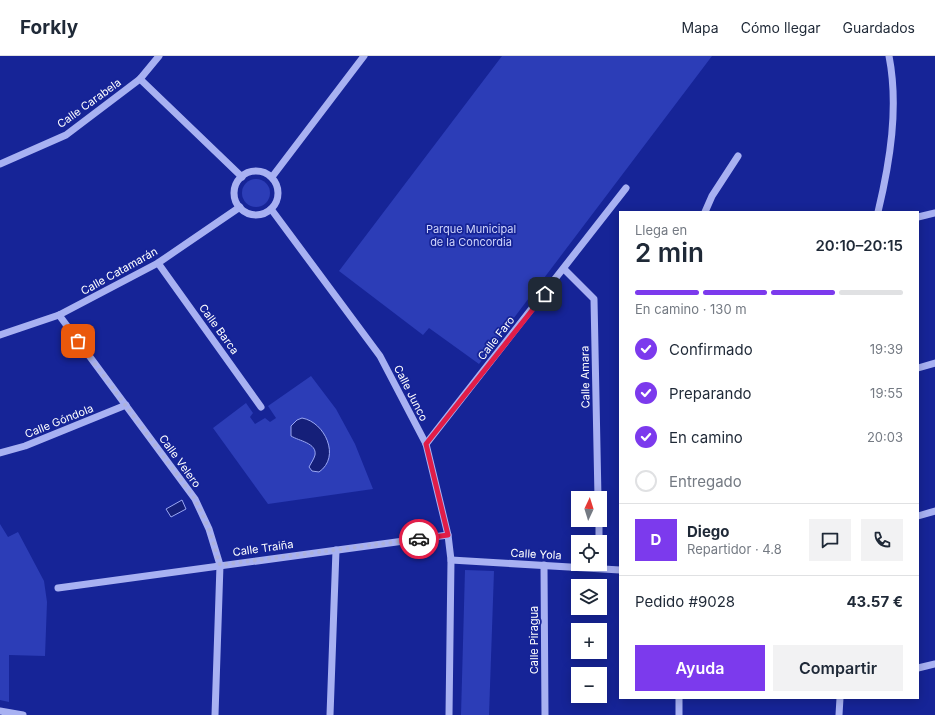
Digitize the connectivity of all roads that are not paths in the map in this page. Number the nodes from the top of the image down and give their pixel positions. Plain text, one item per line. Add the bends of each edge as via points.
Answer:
1 (159, 56) edge
2 (364, 56) edge
3 (889, 56) edge
4 (140, 79) junction
5 (738, 156) dead end
6 (0, 164) edge
7 (242, 177) junction
8 (272, 177) junction
9 (626, 188) dead end
10 (240, 207) junction
11 (271, 209) junction
12 (705, 211) edge
13 (878, 211) edge
14 (935, 213) edge
15 (919, 217) edge
16 (158, 263) junction
17 (564, 269) junction
18 (59, 315) junction
19 (0, 335) edge
20 (935, 363) edge
21 (919, 368) edge
22 (126, 405) junction
23 (261, 407) dead end
24 (426, 444) junction
25 (0, 453) edge
26 (598, 491) edge
27 (935, 511) edge
28 (919, 516) edge
29 (448, 535) junction
30 (336, 550) junction
31 (451, 560) junction
32 (220, 565) junction
33 (544, 565) junction
34 (571, 565) edge
35 (607, 567) edge
36 (619, 570) edge
37 (58, 588) dead end
38 (935, 664) edge
39 (919, 668) edge
40 (679, 699) edge
41 (840, 699) edge
42 (0, 711) edge
43 (23, 715) edge
44 (215, 715) edge
45 (330, 715) edge
46 (449, 715) edge
47 (545, 715) edge
48 (679, 715) edge
49 (839, 715) edge

1 - 4 street, Calle Carabela
2 - 8 street
3 - 13 street via 892,71 893,129
4 - 6 street, Calle Carabela via 66,135
4 - 7 street
5 - 12 street
7 - 8 street via 253,171
7 - 10 street via 235,188 236,201
8 - 11 street via 278,190 275,204
9 - 17 street, Calle Faro
10 - 11 street via 258,215
10 - 16 street, Calle Catamarán
11 - 24 street, Calle Junco via 380,356
14 - 15 street
16 - 18 street, Calle Catamarán
16 - 23 street, Calle Barca
17 - 24 street, Calle Faro
17 - 26 street, Calle Amara via 594,299
18 - 19 street, Calle Catamarán
18 - 22 street, Calle Velero
20 - 21 street
22 - 25 street, Calle Góndola via 25,446
22 - 32 street, Calle Velero via 195,499 209,529
24 - 29 street, Calle Junco
27 - 28 street
29 - 30 street, Calle Traiña
29 - 31 street, Calle Junco
30 - 32 street, Calle Traiña
30 - 45 street
31 - 33 street, Calle Yola
31 - 46 street, Calle Junco
32 - 37 street, Calle Traiña
32 - 44 street, Calle Velero
33 - 34 street, Calle Yola
33 - 47 street, Calle Piragua
35 - 36 street, Calle Yola
38 - 39 street
40 - 48 street
41 - 49 street
42 - 43 street

